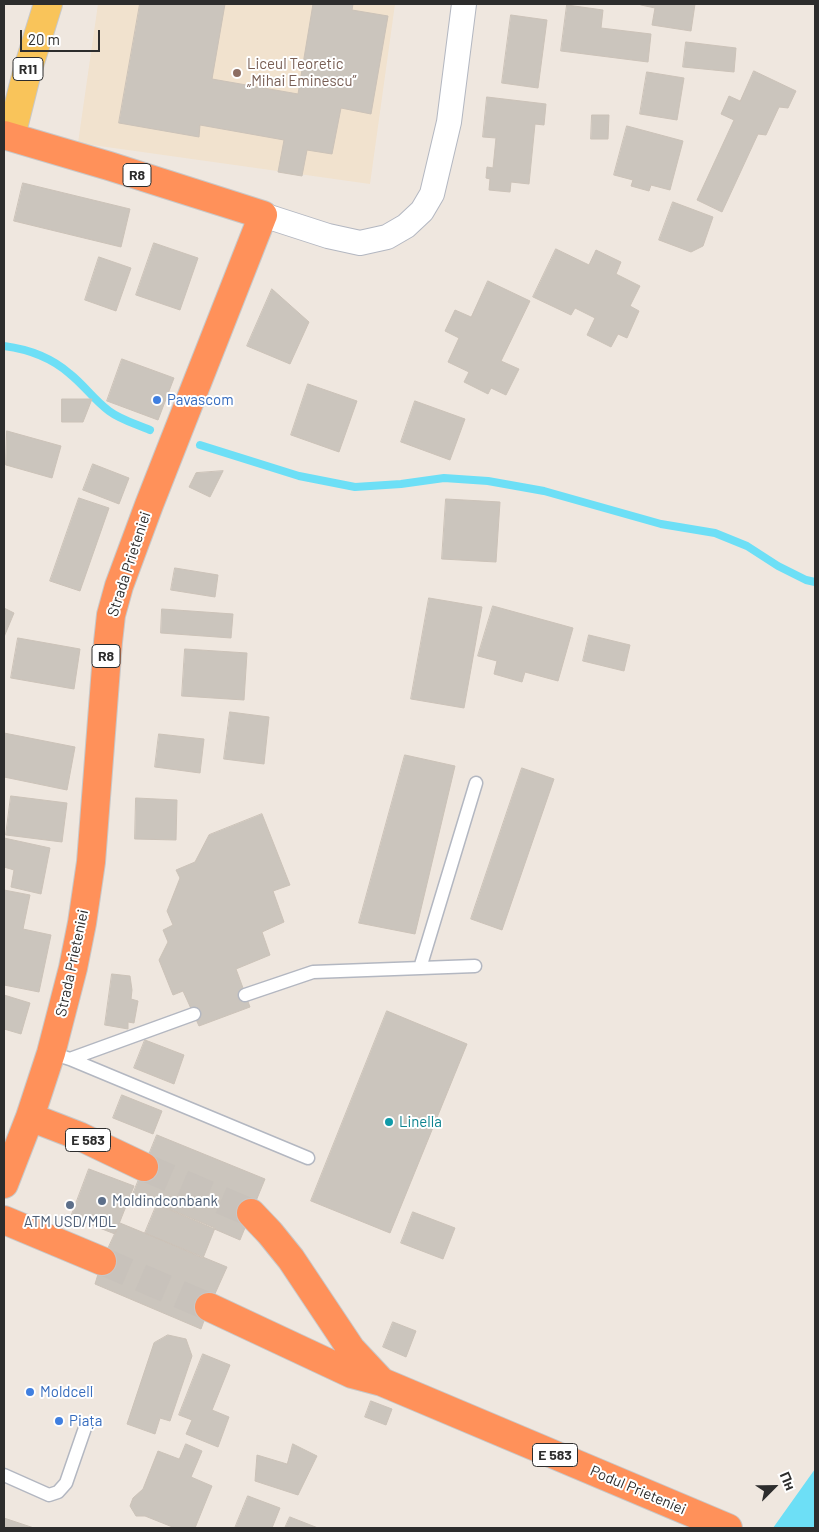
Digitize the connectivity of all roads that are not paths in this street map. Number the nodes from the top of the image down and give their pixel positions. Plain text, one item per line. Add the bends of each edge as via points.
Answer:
1 (48, 4) edge
2 (464, 4) edge
3 (8, 136) edge
4 (263, 215) junction
5 (476, 783) dead end
6 (475, 966) dead end
7 (420, 968) junction
8 (245, 995) dead end
9 (194, 1014) dead end
10 (60, 1056) junction
11 (30, 1117) junction
12 (308, 1158) dead end
13 (144, 1167) tunnel mouth
14 (4, 1184) edge
15 (251, 1214) tunnel mouth
16 (4, 1220) edge
17 (102, 1261) tunnel mouth
18 (209, 1307) tunnel mouth
19 (382, 1382) junction
20 (86, 1426) dead end
21 (4, 1475) edge
22 (728, 1528) edge

1 - 3 main road, R11
2 - 4 street via 449,122 432,194 422,211 387,238 360,243
3 - 4 highway, R8
4 - 10 highway, Strada Prieteniei / R8 via 149,504 111,615 91,862
5 - 7 lane
6 - 7 lane
7 - 8 lane via 314,972
9 - 10 lane
10 - 11 highway, Strada Prieteniei / R8
10 - 12 lane
11 - 13 highway, E 583
11 - 14 highway, Strada Prieteniei / R8
15 - 19 highway, E 583 via 291,1259 351,1349
16 - 17 highway
18 - 19 highway, E 583 via 352,1374
19 - 22 highway, Podul Prieteniei / E 583
20 - 21 lane via 66,1483 58,1492 48,1495

